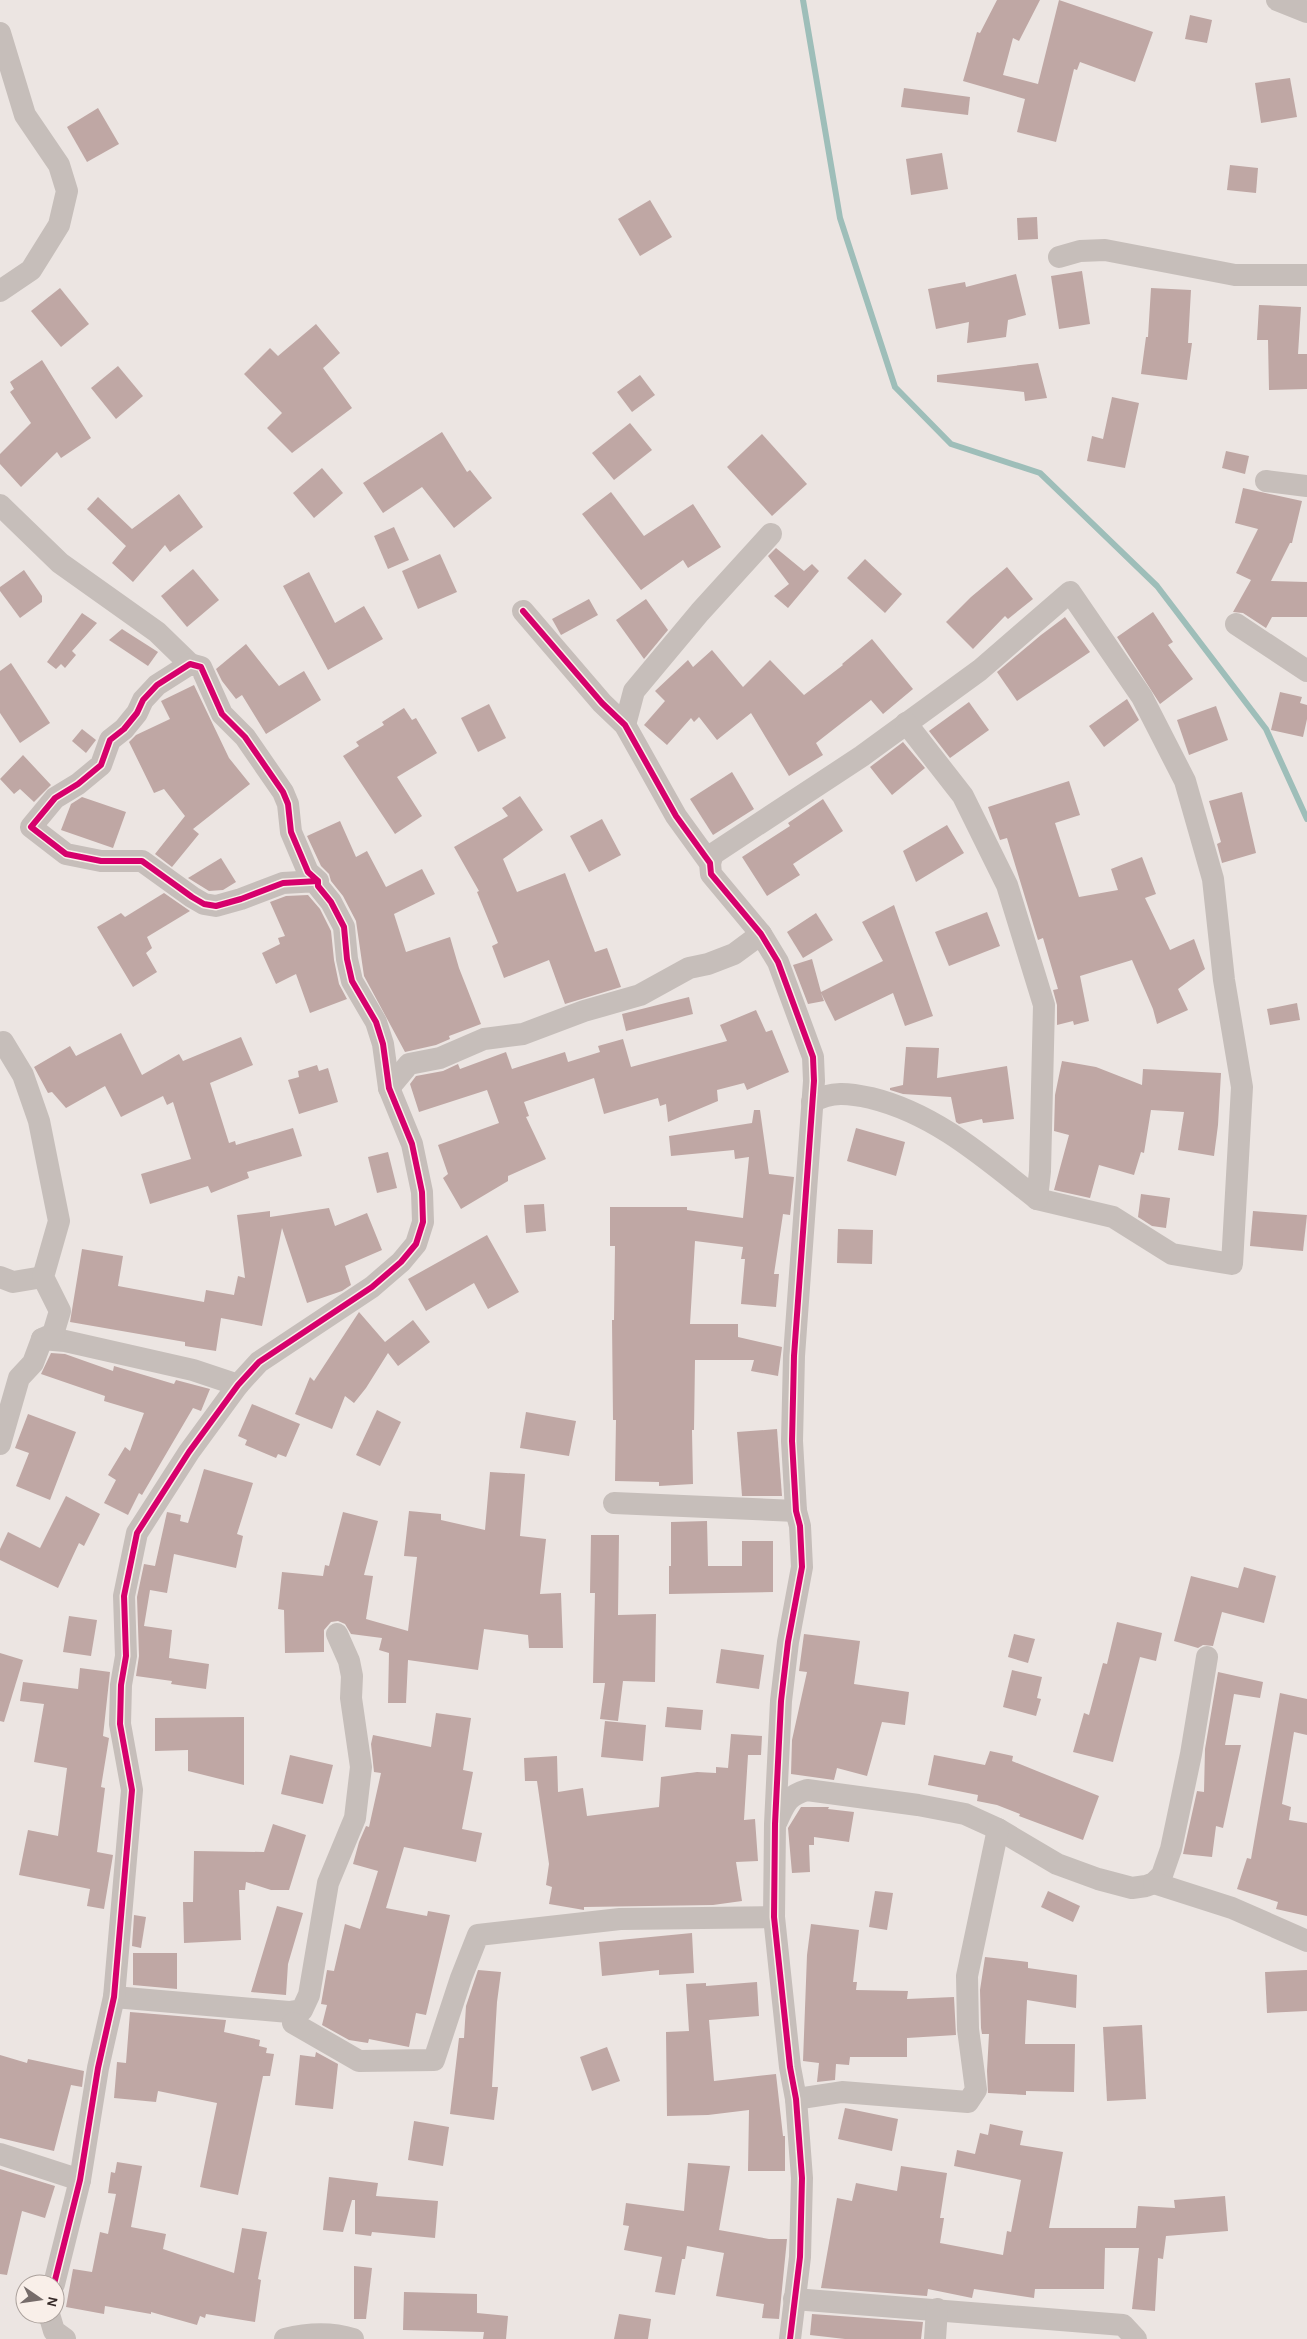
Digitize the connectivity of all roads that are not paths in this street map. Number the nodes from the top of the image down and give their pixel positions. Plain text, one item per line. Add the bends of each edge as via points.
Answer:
1 (1277, 0) edge
2 (1307, 12) edge
3 (0, 33) edge
4 (1059, 256) dead end
5 (1307, 275) edge
6 (0, 291) edge
7 (1266, 481) dead end
8 (1307, 486) edge
9 (0, 505) edge
10 (771, 534) dead end
11 (523, 611) dead end
12 (1236, 624) dead end
13 (190, 664) junction
14 (1307, 671) edge
15 (906, 723) junction
16 (625, 725) junction
17 (710, 863) junction
18 (318, 881) junction
19 (761, 934) junction
20 (3, 1042) dead end
21 (389, 1088) junction
22 (812, 1102) junction
23 (1037, 1199) junction
24 (0, 1277) edge
25 (43, 1277) junction
26 (42, 1339) junction
27 (238, 1386) junction
28 (0, 1444) edge
29 (614, 1503) dead end
30 (796, 1511) junction
31 (337, 1634) dead end
32 (1207, 1656) dead end
33 (775, 1824) junction
34 (998, 1830) junction
35 (1154, 1883) junction
36 (774, 1917) junction
37 (1307, 1941) edge
38 (114, 1997) junction
39 (293, 2023) dead end
40 (796, 2099) junction
41 (0, 2154) edge
42 (80, 2180) junction
43 (56, 2274) edge
44 (794, 2299) junction
45 (937, 2309) junction
46 (52, 2324) edge
47 (65, 2339) edge
48 (285, 2339) edge
49 (352, 2339) edge
50 (790, 2339) edge
51 (935, 2339) edge
52 (1136, 2339) edge

1 - 2 street
3 - 6 street via 25,115 59,165 67,191 59,225 32,270
4 - 5 street via 1105,250 1234,275
7 - 8 street
9 - 13 street via 60,562 157,632
10 - 16 street via 634,691
11 - 16 street
12 - 14 street
13 - 18 street via 201,667 222,714 245,737 283,792 288,804 291,832 308,872
13 - 18 street via 157,685 124,729 110,740 101,766 55,798 31,827 66,854 101,861 142,861 198,900 216,906 283,883
15 - 17 street via 862,756 713,854
15 - 23 street via 963,796 1007,886 1044,1005
15 - 23 street via 980,670 1070,592 1142,697 1180,773 1212,879 1224,980 1242,1087 1232,1264 1172,1254 1112,1217
16 - 17 street via 676,816
17 - 19 street via 711,874
18 - 21 street via 344,927 352,981 376,1022 383,1044
19 - 21 street via 734,954 689,968 640,995 584,1011 523,1034 484,1039 440,1058 409,1064
19 - 22 street via 778,962 813,1057
20 - 25 street via 23,1075 39,1121 58,1221
21 - 27 street via 412,1144 422,1192 423,1222 416,1244 372,1287 259,1362
22 - 23 street via 824,1095 839,1093 904,1108 943,1128
22 - 30 street via 794,1356 792,1441
24 - 25 street via 13,1282
25 - 26 street via 60,1311 53,1334
26 - 27 street via 65,1341 193,1370
26 - 28 street via 32,1363 19,1378
27 - 38 street via 189,1452 137,1532 131,1559 124,1596 126,1656 120,1724 132,1790
29 - 30 street
30 - 33 street via 802,1567 783,1681
31 - 38 street via 352,1676 351,1698 361,1767 355,1818 328,1883 309,1995 302,2010 289,2012
32 - 35 street via 1171,1848 1162,1875
33 - 34 street via 794,1794 815,1790 965,1814
33 - 36 street
34 - 35 street via 1057,1864 1098,1879 1132,1888
34 - 40 street via 966,1976 968,2029 976,2090 968,2102 842,2092
35 - 37 street via 1232,1908
36 - 39 street via 620,1919 478,1935 434,2060 360,2061
36 - 40 street
38 - 42 street via 98,2068
40 - 44 street via 802,2178 800,2257
41 - 42 street
42 - 43 street
44 - 45 street
44 - 50 street
45 - 51 street
45 - 52 street via 1123,2324
46 - 47 street
48 - 49 street via 305,2334 336,2334

